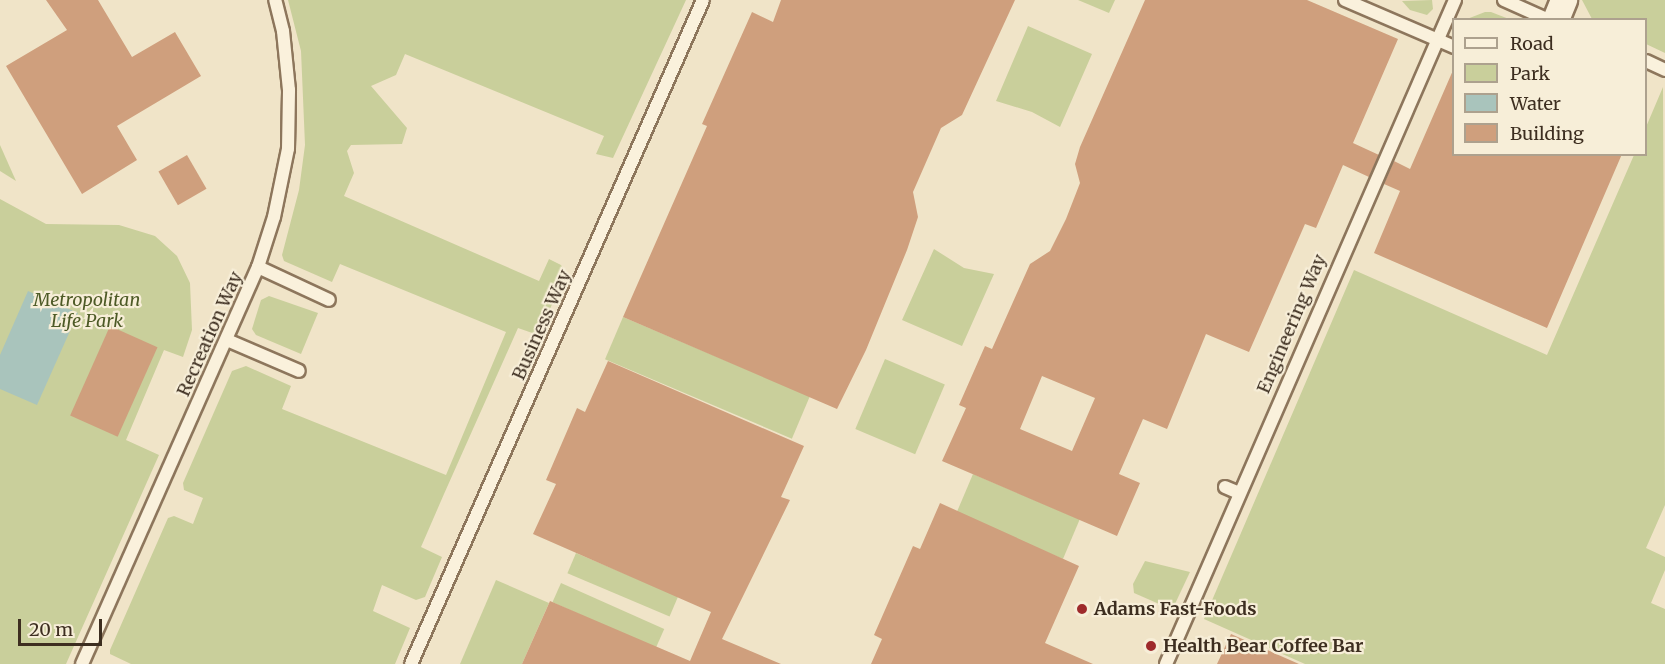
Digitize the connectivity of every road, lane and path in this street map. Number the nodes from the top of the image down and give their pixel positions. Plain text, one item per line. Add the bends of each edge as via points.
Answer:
1 (275, 0) edge
2 (703, 0) edge
3 (1345, 0) edge
4 (1455, 0) edge
5 (1504, 0) edge
6 (1564, 0) edge
7 (1544, 18) edge
8 (1557, 18) edge
9 (1436, 39) junction
10 (1452, 46) edge
11 (1647, 61) edge
12 (1665, 70) edge
13 (258, 267) junction
14 (329, 300) dead end
15 (227, 340) junction
16 (299, 371) dead end
17 (1225, 487) dead end
18 (1239, 493) junction
19 (82, 664) edge
20 (411, 664) edge
21 (1166, 664) edge

1 - 13 lane, Recreation Way via 283,31 289,90 288,149 282,188
2 - 20 lane, Business Way
3 - 9 lane
4 - 9 lane, Engineering Way
5 - 7 lane
6 - 8 street
9 - 10 lane
9 - 18 lane, Engineering Way
11 - 12 lane
13 - 14 lane
13 - 15 lane, Recreation Way
15 - 16 lane
15 - 19 lane, Recreation Way
17 - 18 lane
18 - 21 lane, Engineering Way

